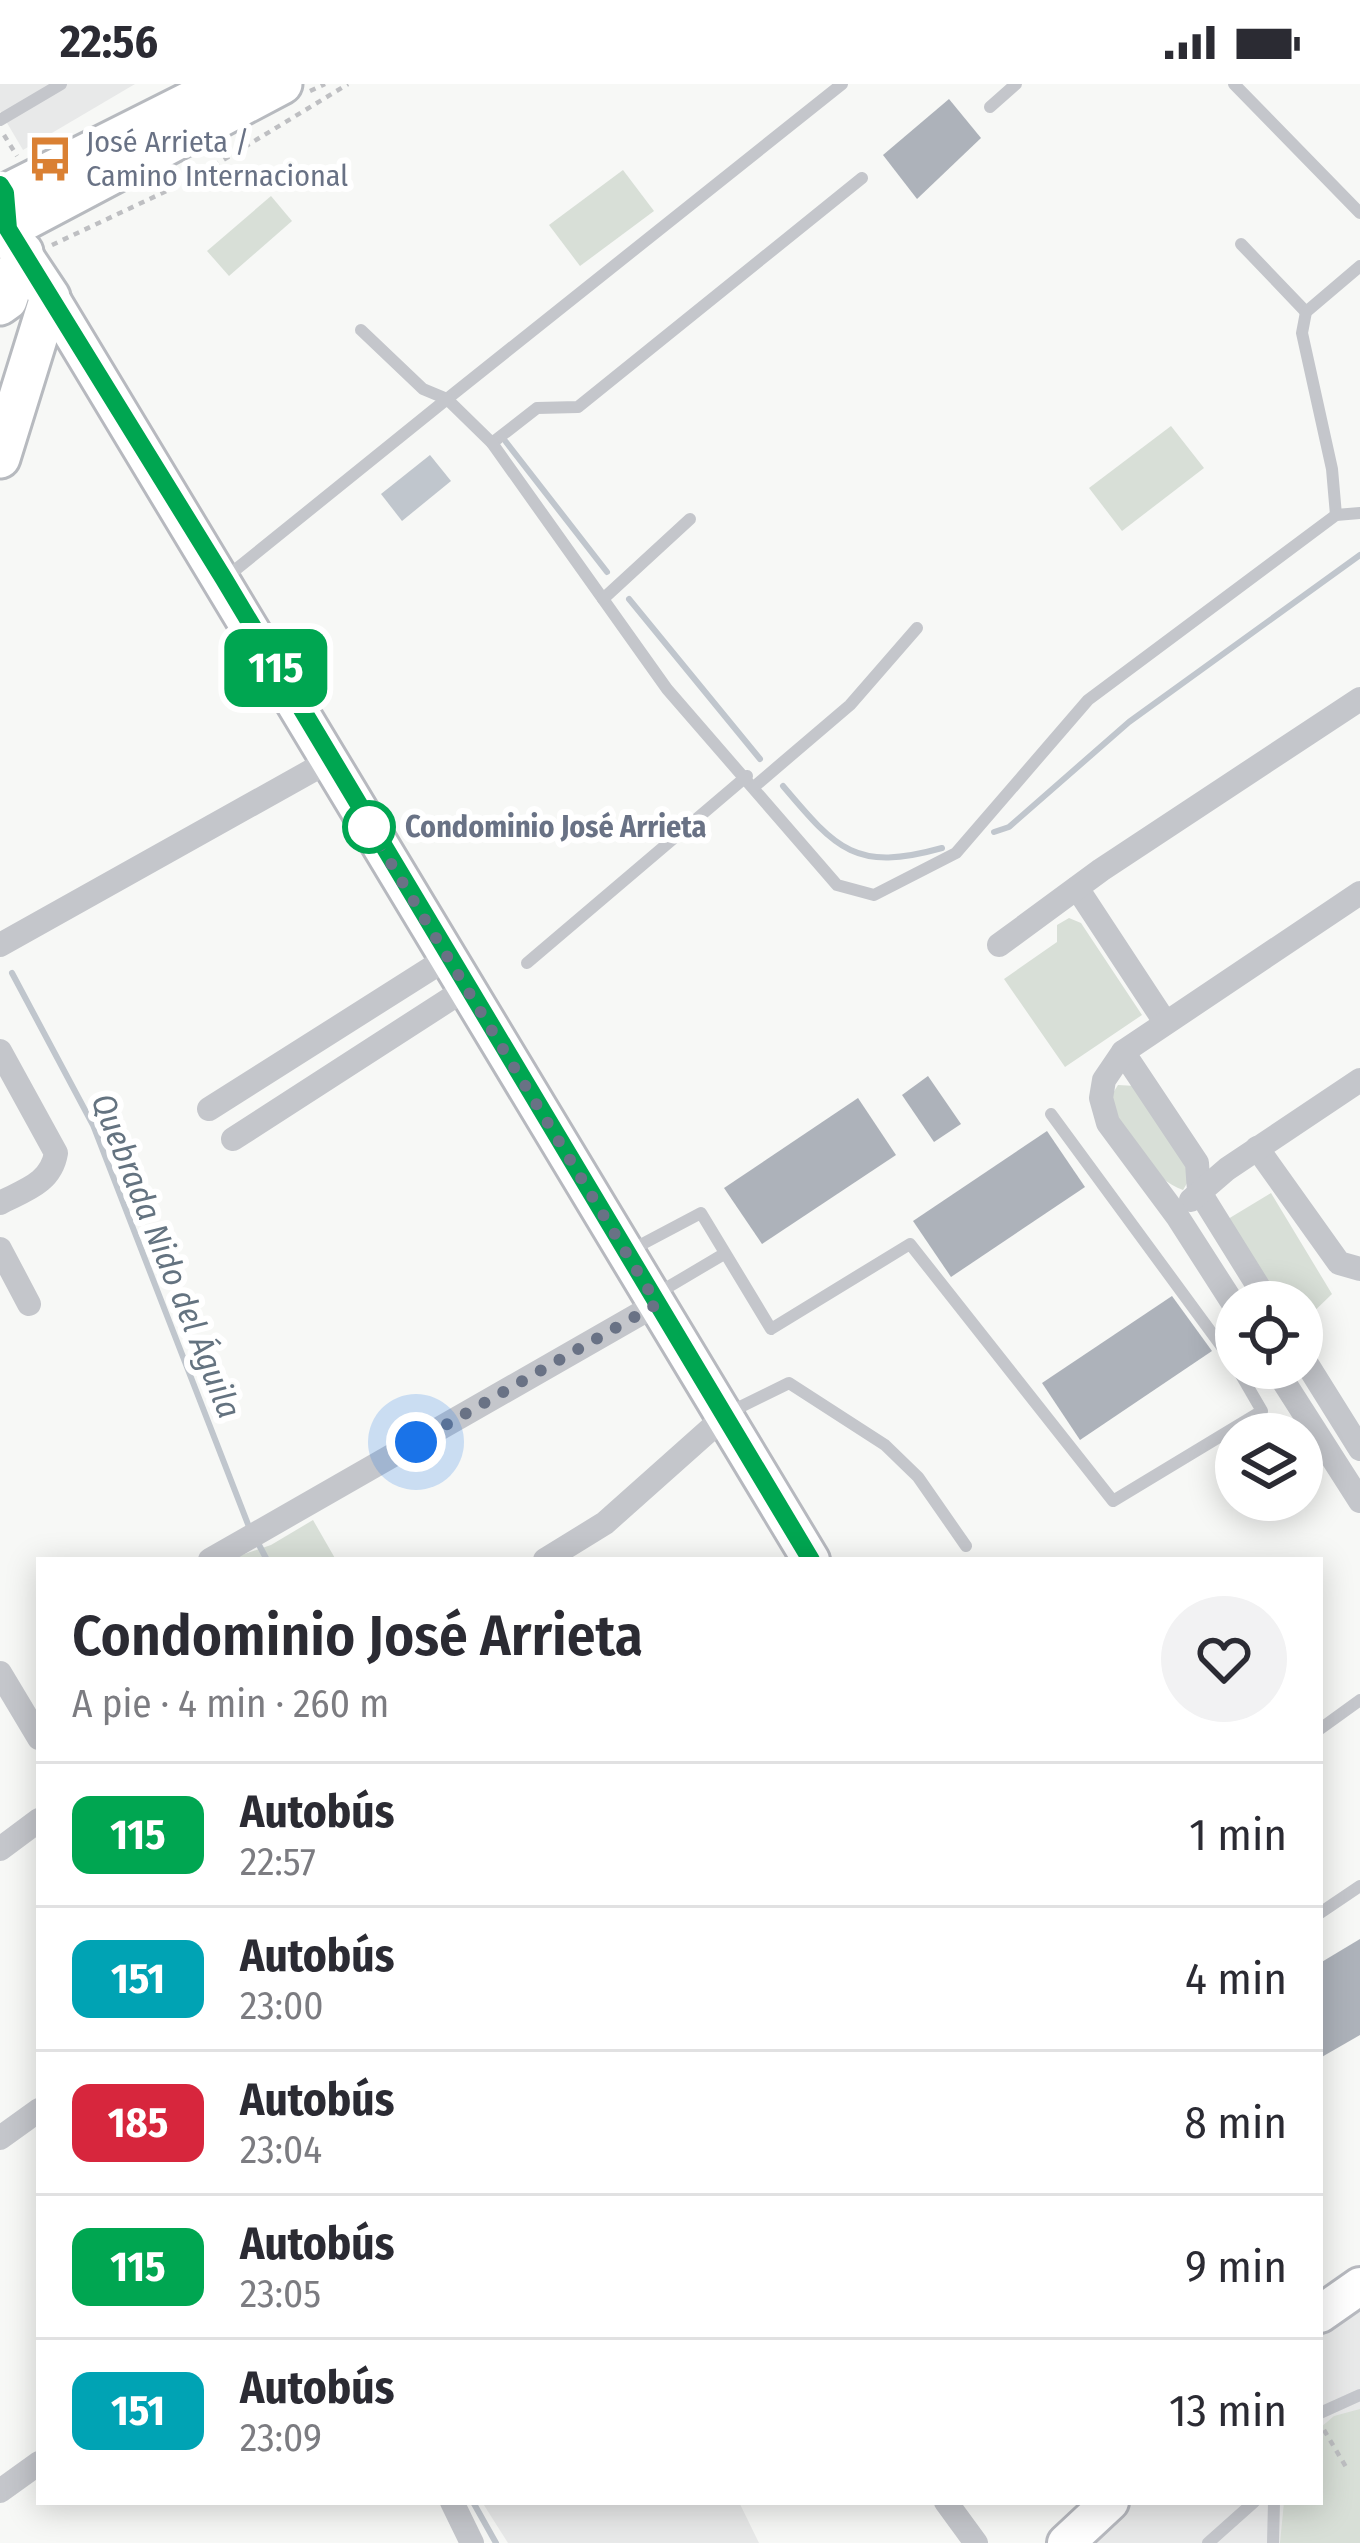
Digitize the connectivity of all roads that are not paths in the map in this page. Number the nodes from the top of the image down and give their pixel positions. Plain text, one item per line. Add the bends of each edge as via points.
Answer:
1 (62, 84) edge
2 (225, 84) edge
3 (282, 84) edge
4 (842, 84) edge
5 (1016, 84) edge
6 (1234, 84) edge
7 (989, 106) dead end
8 (0, 120) edge
9 (862, 178) dead end
10 (1360, 213) edge
11 (12, 218) edge
12 (1241, 244) dead end
13 (1360, 266) edge
14 (50, 297) junction
15 (2, 309) edge
16 (1306, 312) junction
17 (362, 330) dead end
18 (447, 399) junction
19 (492, 443) junction
20 (0, 458) edge
21 (1360, 513) edge
22 (1336, 515) junction
23 (690, 519) dead end
24 (224, 579) junction
25 (603, 599) junction
26 (917, 628) dead end
27 (1360, 699) edge
28 (329, 761) junction
29 (751, 781) junction
30 (1077, 888) junction
31 (1360, 893) edge
32 (0, 945) edge
33 (999, 945) dead end
34 (527, 962) dead end
35 (458, 973) junction
36 (1165, 1022) junction
37 (0, 1051) edge
38 (1123, 1052) junction
39 (1360, 1080) edge
40 (209, 1109) dead end
41 (1051, 1114) dead end
42 (233, 1139) dead end
43 (1257, 1148) junction
44 (1199, 1192) junction
45 (0, 1203) edge
46 (1177, 1216) junction
47 (0, 1249) edge
48 (626, 1253) junction
49 (724, 1254) junction
50 (1360, 1269) edge
51 (1219, 1281) edge
52 (1255, 1281) edge
53 (655, 1300) junction
54 (29, 1304) dead end
55 (1215, 1337) edge
56 (1250, 1389) edge
57 (1289, 1389) edge
58 (1323, 1389) edge
59 (724, 1417) junction
60 (1360, 1449) edge
61 (1356, 1486) edge
62 (966, 1546) dead end
63 (215, 1557) edge
64 (550, 1557) edge
65 (809, 1557) edge
66 (3, 1684) edge
67 (1360, 1700) edge
68 (1323, 1727) edge
69 (36, 1734) edge
70 (36, 1822) edge
71 (0, 1849) edge
72 (1360, 1886) edge
73 (1323, 1911) edge
74 (36, 2112) edge
75 (0, 2138) edge
76 (1360, 2264) edge
77 (1323, 2282) edge
78 (1360, 2286) edge
79 (1323, 2312) edge
80 (1360, 2395) edge
81 (1323, 2412) edge
82 (36, 2465) edge
83 (0, 2491) edge
84 (453, 2505) edge
85 (948, 2505) edge
86 (1107, 2505) edge
87 (1251, 2505) edge
88 (1274, 2505) edge
89 (472, 2543) edge
90 (976, 2543) edge
91 (1066, 2543) edge
92 (1208, 2543) edge
93 (1273, 2543) edge

1 - 8 lane
2 - 11 main road
3 - 11 main road
4 - 18 lane
5 - 7 lane
6 - 10 lane
9 - 19 lane via 578,406 537,408
11 - 14 main road
11 - 15 main road
12 - 16 lane
13 - 16 lane
14 - 20 main road
14 - 24 street
16 - 22 lane via 1302,333
17 - 18 lane via 423,389
18 - 19 lane
18 - 24 lane
19 - 25 lane
21 - 22 lane
22 - 29 lane via 1088,700 956,853 874,895 837,885
23 - 25 lane
24 - 28 street
25 - 29 lane via 667,688
26 - 29 lane via 850,705
27 - 30 street
28 - 32 street
28 - 35 street
29 - 34 lane
30 - 33 street
30 - 36 street
31 - 36 street
35 - 40 street
35 - 42 street
35 - 48 street
36 - 38 street
37 - 45 street via 56,1153 42,1181
38 - 44 street via 1197,1163
38 - 46 street via 1104,1080 1108,1124
39 - 43 street
41 - 55 lane
43 - 44 street
43 - 50 street via 1339,1262
44 - 46 street
44 - 52 street
46 - 51 street
47 - 54 street
48 - 49 lane via 701,1213
48 - 53 street
49 - 53 lane
49 - 56 lane via 771,1329 910,1244 1113,1501 1262,1411
53 - 59 street
53 - 63 street
57 - 61 street
58 - 60 street
59 - 62 lane via 789,1383 885,1445
59 - 64 street via 605,1523
59 - 65 street
66 - 69 street
67 - 68 lane
70 - 71 street
72 - 73 lane
74 - 75 street
76 - 77 street
78 - 79 street
80 - 81 lane
82 - 83 street
84 - 89 street
85 - 90 street
86 - 91 street
87 - 92 lane
88 - 93 lane

